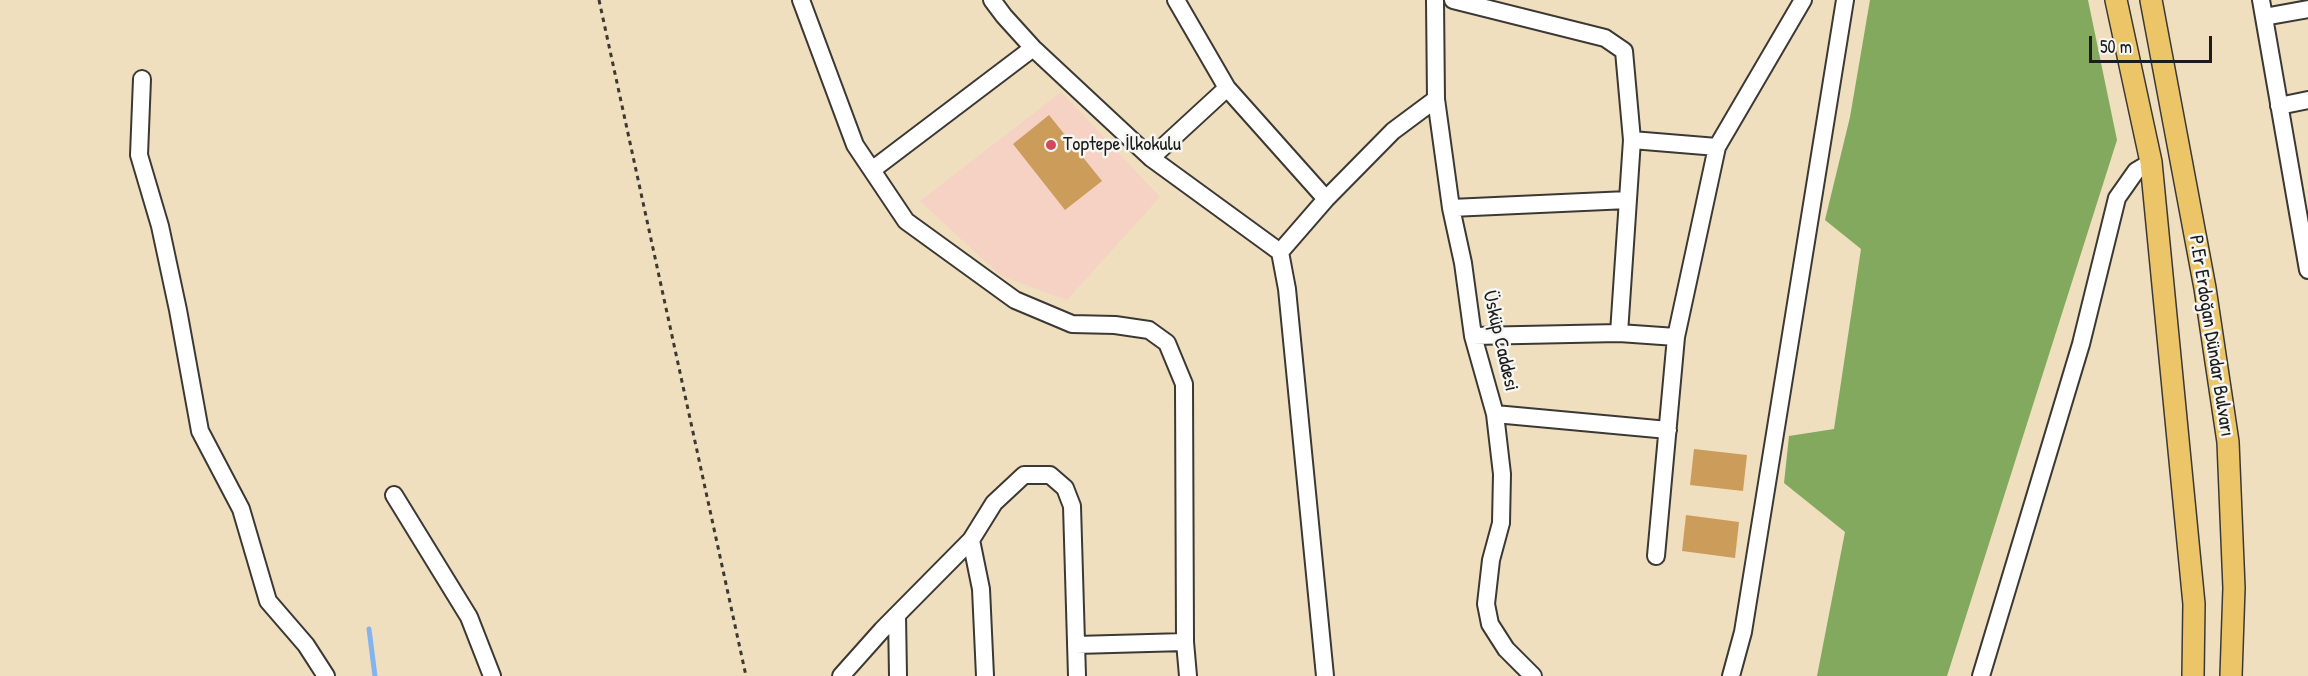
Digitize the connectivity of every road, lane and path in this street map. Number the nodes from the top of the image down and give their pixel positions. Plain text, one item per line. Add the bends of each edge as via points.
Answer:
1 (599, 0) edge
2 (801, 0) edge
3 (992, 0) edge
4 (1176, 0) edge
5 (1435, 0) edge
6 (1453, 0) edge
7 (1803, 0) edge
8 (1845, 0) edge
9 (2116, 0) edge
10 (2151, 0) edge
11 (2261, 0) edge
12 (2308, 9) edge
13 (2264, 17) junction
14 (1033, 48) junction
15 (142, 79) dead end
16 (1227, 88) junction
17 (1436, 99) junction
18 (2308, 100) edge
19 (2279, 106) junction
20 (1632, 140) junction
21 (1717, 147) junction
22 (1151, 158) junction
23 (2151, 162) junction
24 (872, 170) junction
25 (1326, 199) junction
26 (1628, 200) junction
27 (1451, 208) junction
28 (2303, 215) edge
29 (1280, 252) junction
30 (2308, 270) edge
31 (1619, 333) junction
32 (1473, 336) junction
33 (1676, 337) junction
34 (1496, 414) junction
35 (1668, 430) junction
36 (394, 495) dead end
37 (971, 540) junction
38 (1656, 556) dead end
39 (897, 615) junction
40 (1185, 642) junction
41 (1076, 645) junction
42 (326, 676) edge
43 (492, 676) edge
44 (746, 676) edge
45 (841, 676) edge
46 (898, 676) edge
47 (985, 676) edge
48 (1077, 676) edge
49 (1188, 676) edge
50 (1325, 676) edge
51 (1533, 676) edge
52 (1731, 676) edge
53 (1981, 676) edge
54 (2193, 676) edge
55 (2231, 676) edge

1 - 44 path
2 - 24 street via 855,145
3 - 14 street
4 - 16 street
5 - 17 street, Üsküp Caddesi
6 - 20 street via 1605,38 1624,51
7 - 21 street
8 - 52 street via 1743,632
9 - 23 main road, P.Er Erdoğan Dündar Bulvarı
10 - 55 main road, P.Er Erdoğan Dündar Bulvarı via 2205,288 2228,442 2234,588
11 - 13 street
12 - 13 street
13 - 19 street
14 - 22 street
14 - 24 street
15 - 42 street via 139,155 160,226 200,431 241,508 268,601 306,645
16 - 22 street
16 - 25 street
17 - 25 street via 1393,131
17 - 27 street, Üsküp Caddesi
18 - 19 street
19 - 28 street
20 - 21 street
20 - 26 street
21 - 33 street
22 - 29 street
23 - 53 street via 2136,171 2117,198 2081,344
23 - 54 main road, P.Er Erdoğan Dündar Bulvarı via 2194,604
24 - 40 street via 906,222 1016,300 1072,324 1149,330 1167,343 1184,384
25 - 29 street
26 - 27 street
26 - 31 street
27 - 32 street, Üsküp Caddesi
28 - 30 street
29 - 50 street via 1287,289
31 - 32 street
31 - 33 street
32 - 34 street, Üsküp Caddesi
33 - 35 street
34 - 35 street
34 - 51 street, Üsküp Caddesi via 1502,474 1501,523 1491,560 1486,604 1490,624 1506,649
35 - 38 street
36 - 43 street via 470,617
37 - 39 street
37 - 41 street via 994,503 1024,475 1050,475 1065,488 1072,506
37 - 47 street via 981,589
39 - 45 street
39 - 46 street
40 - 41 street
40 - 49 street
41 - 48 street

